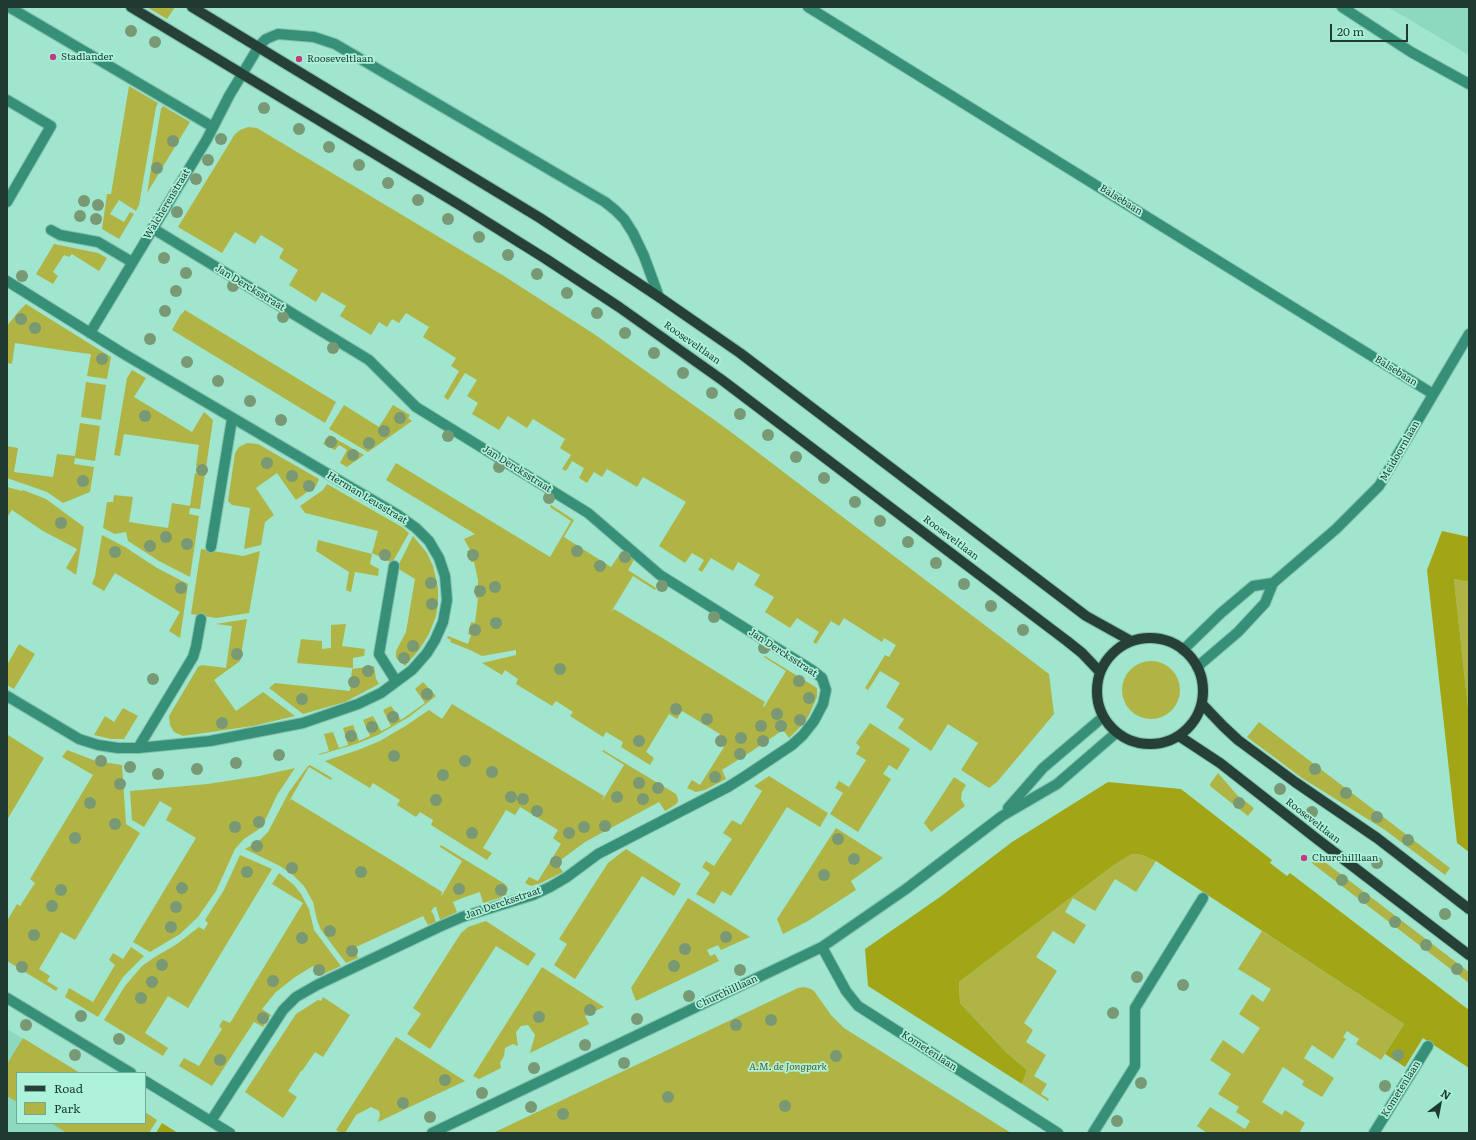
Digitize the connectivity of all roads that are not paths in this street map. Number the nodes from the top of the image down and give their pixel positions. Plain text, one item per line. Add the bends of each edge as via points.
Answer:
1 (10, 7) edge
2 (130, 7) edge
3 (192, 7) edge
4 (808, 7) edge
5 (1342, 7) edge
6 (259, 46) junction
7 (242, 74) junction
8 (1469, 84) edge
9 (7, 100) edge
10 (213, 127) junction
11 (7, 202) edge
12 (152, 228) junction
13 (51, 230) dead end
14 (132, 262) junction
15 (7, 281) edge
16 (659, 297) junction
17 (90, 333) junction
18 (1469, 334) edge
19 (1433, 394) junction
20 (232, 419) junction
21 (211, 548) dead end
22 (394, 566) dead end
23 (1273, 583) junction
24 (201, 619) dead end
25 (1131, 641) junction
26 (1183, 650) junction
27 (1197, 667) junction
28 (1100, 672) junction
29 (396, 681) junction
30 (7, 696) edge
31 (1202, 704) junction
32 (1103, 717) junction
33 (1116, 733) junction
34 (1179, 736) junction
35 (138, 748) junction
36 (1002, 816) junction
37 (1203, 898) dead end
38 (1469, 910) edge
39 (822, 947) junction
40 (1469, 955) edge
41 (7, 998) edge
42 (1428, 1046) dead end
43 (129, 1072) edge
44 (146, 1082) edge
45 (211, 1121) junction
46 (1053, 1132) edge
47 (230, 1133) edge
48 (432, 1133) edge
49 (1093, 1133) edge
50 (1374, 1133) edge

1 - 10 street
2 - 7 main road, Rooseveltlaan
3 - 6 main road, Rooseveltlaan
4 - 19 street, Balsebaan
5 - 8 street via 1411,52
6 - 7 street
6 - 16 main road, Rooseveltlaan via 540,218
6 - 16 street via 266,39 278,34 314,37 335,44 605,202 624,219 632,233 644,256
7 - 10 street, Walcherenstraat
7 - 28 main road, Rooseveltlaan via 539,254 638,320 717,376 1082,653
9 - 11 street via 51,126
10 - 12 street, Walcherenstraat
12 - 14 street, Walcherenstraat
12 - 45 street, Jan Dercksstraat via 369,360 416,407 588,513 660,575 812,670 822,678 826,690 824,704 803,735 747,775 598,854 550,887 533,895 462,917 296,997 283,1010
13 - 14 street via 60,235 98,242
14 - 17 street, Walcherenstraat
15 - 17 street, Herman Leusstraat
16 - 25 main road, Rooseveltlaan via 740,353 1086,616
17 - 20 street, Herman Leusstraat
18 - 19 street, Meidoornlaan
19 - 23 street, Meidoornlaan via 1379,486 1336,529
20 - 21 street
20 - 29 street, Herman Leusstraat via 398,515 429,541 439,558 445,576 447,600 443,622 428,652 412,670
22 - 29 street via 378,654
23 - 26 street via 1253,586
23 - 27 street, Meidoornlaan via 1265,603 1238,632
24 - 35 street via 193,657
25 - 26 main road via 1149,638 1167,641
25 - 28 main road via 1112,653
26 - 27 main road
27 - 31 main road via 1202,678
28 - 32 main road via 1097,687
29 - 35 street via 381,693 358,704 303,723 210,741
30 - 35 street via 78,739 98,745
31 - 34 main road via 1197,716
31 - 38 main road, Rooseveltlaan via 1238,740 1377,838
32 - 33 main road
32 - 36 street, Churchilllaan via 1043,768
33 - 34 main road via 1136,743 1158,744
33 - 36 street, Churchilllaan via 1057,784
34 - 40 main road, Rooseveltlaan via 1220,763
36 - 39 street, Churchilllaan via 906,889
37 - 49 street via 1135,1008 1135,1066
39 - 46 street, Kometenlaan via 846,991 858,1006
39 - 48 street, Churchilllaan
41 - 43 street
42 - 50 street, Kometenlaan
44 - 45 street
45 - 47 street

